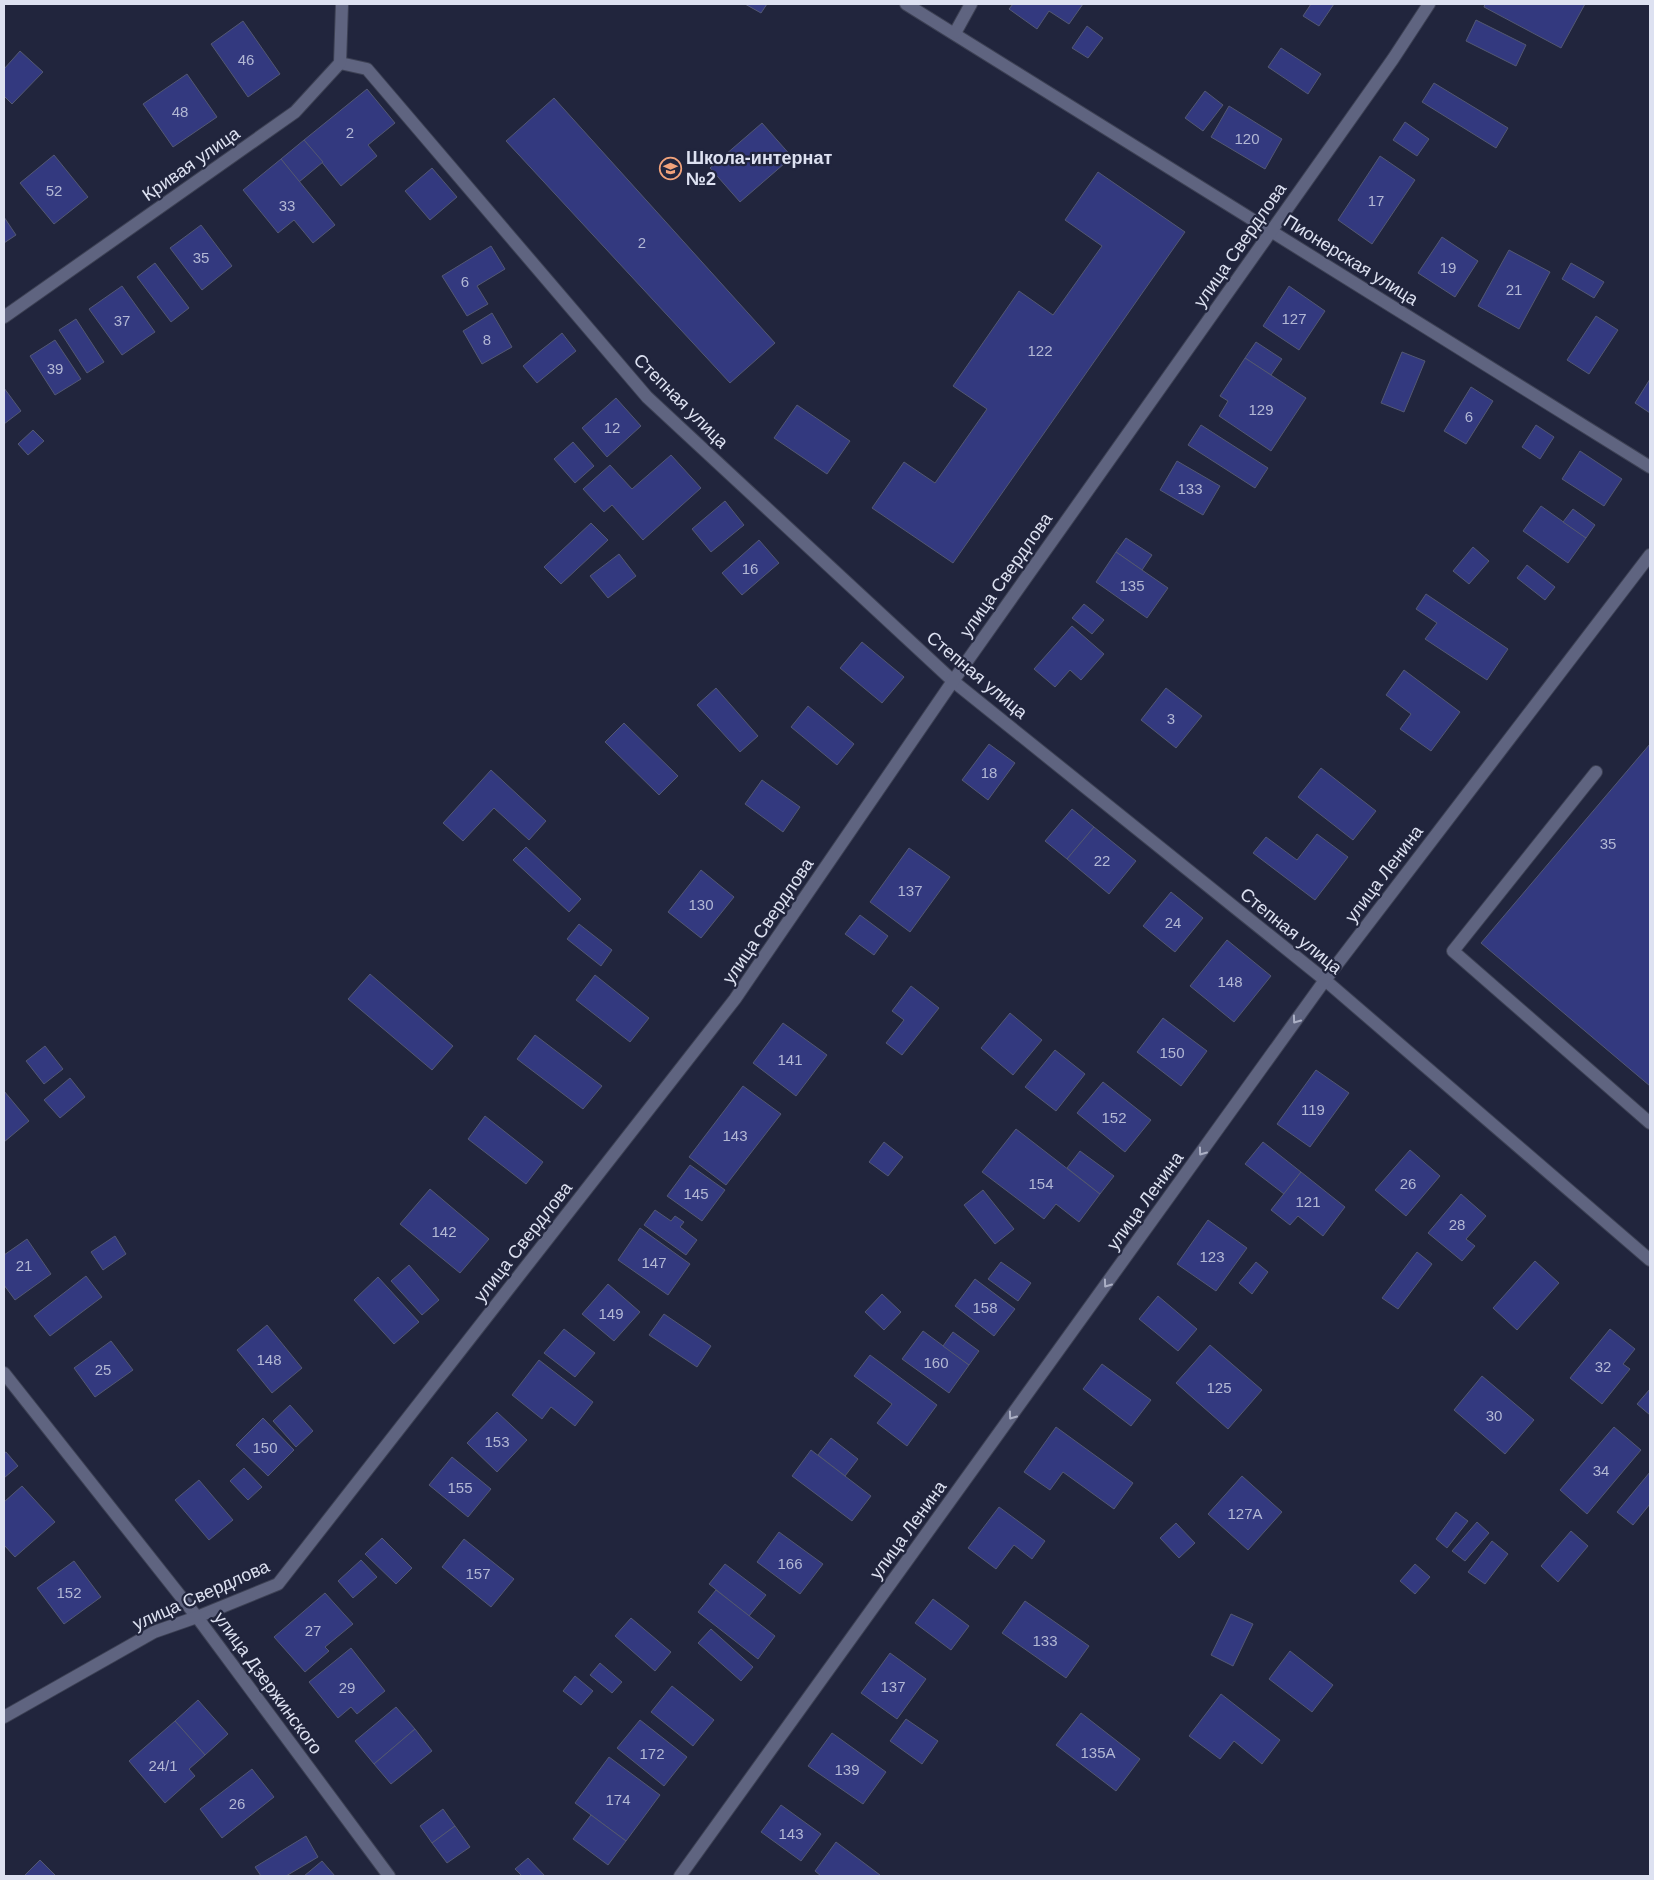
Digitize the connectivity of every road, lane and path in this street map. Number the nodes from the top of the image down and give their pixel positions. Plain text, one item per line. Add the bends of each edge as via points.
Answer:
1 (342, 4) edge
2 (906, 4) edge
3 (971, 4) edge
4 (1429, 4) edge
5 (955, 33) junction
6 (340, 63) junction
7 (1271, 232) junction
8 (4, 317) edge
9 (1650, 467) edge
10 (1650, 556) edge
11 (953, 681) junction
12 (1596, 772) dead end
13 (1325, 980) junction
14 (1650, 1123) edge
15 (1650, 1260) edge
16 (4, 1373) edge
17 (197, 1617) junction
18 (4, 1717) edge
19 (389, 1876) edge
20 (680, 1876) edge

1 - 6 street
2 - 5 street, Пионерская улица
3 - 5 street
4 - 7 street, улица Свердлова
5 - 7 street, Пионерская улица
6 - 8 street, Кривая улица via 295,112
6 - 11 street, Степная улица via 367,69 647,397
7 - 9 street, Пионерская улица
7 - 11 street, улица Свердлова
10 - 13 street, улица Ленина
11 - 13 street, Степная улица
11 - 17 street, улица Свердлова via 736,999 278,1584
12 - 14 street via 1453,951
13 - 15 street, Степная улица
13 -> 20 street, улица Ленина
16 - 17 street, улица Дзержинского
17 - 18 street, улица Свердлова via 154,1632
17 - 19 street, улица Дзержинского

